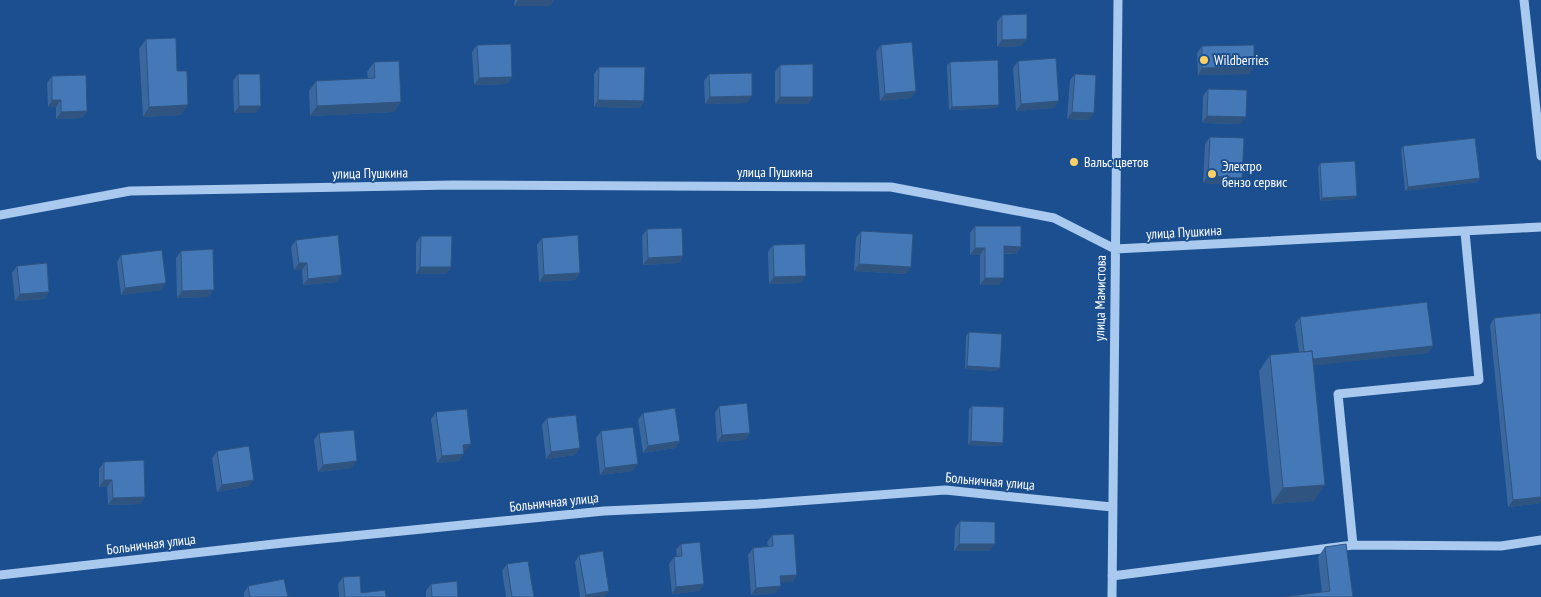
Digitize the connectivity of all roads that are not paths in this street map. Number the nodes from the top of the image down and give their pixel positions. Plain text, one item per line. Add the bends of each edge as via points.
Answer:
1 (1118, 0) edge
2 (1524, 0) edge
3 (1541, 156) edge
4 (0, 215) edge
5 (1541, 227) edge
6 (1465, 232) junction
7 (1115, 249) junction
8 (1112, 507) junction
9 (1541, 540) edge
10 (1354, 545) junction
11 (0, 576) edge
12 (1112, 576) junction
13 (1112, 597) edge

1 - 7 street, улица Мамистова
2 - 3 street
4 - 7 street, улица Пушкина via 130,191 454,185 891,187 1054,218
5 - 6 street, улица Пушкина
6 - 7 street, улица Пушкина
6 - 10 street via 1479,380 1338,394
7 - 8 street, улица Мамистова
8 - 11 street, Больничная улица via 945,490 604,511 292,542
8 - 12 street, улица Мамистова
9 - 10 street via 1501,546
10 - 12 street
12 - 13 street, улица Мамистова

